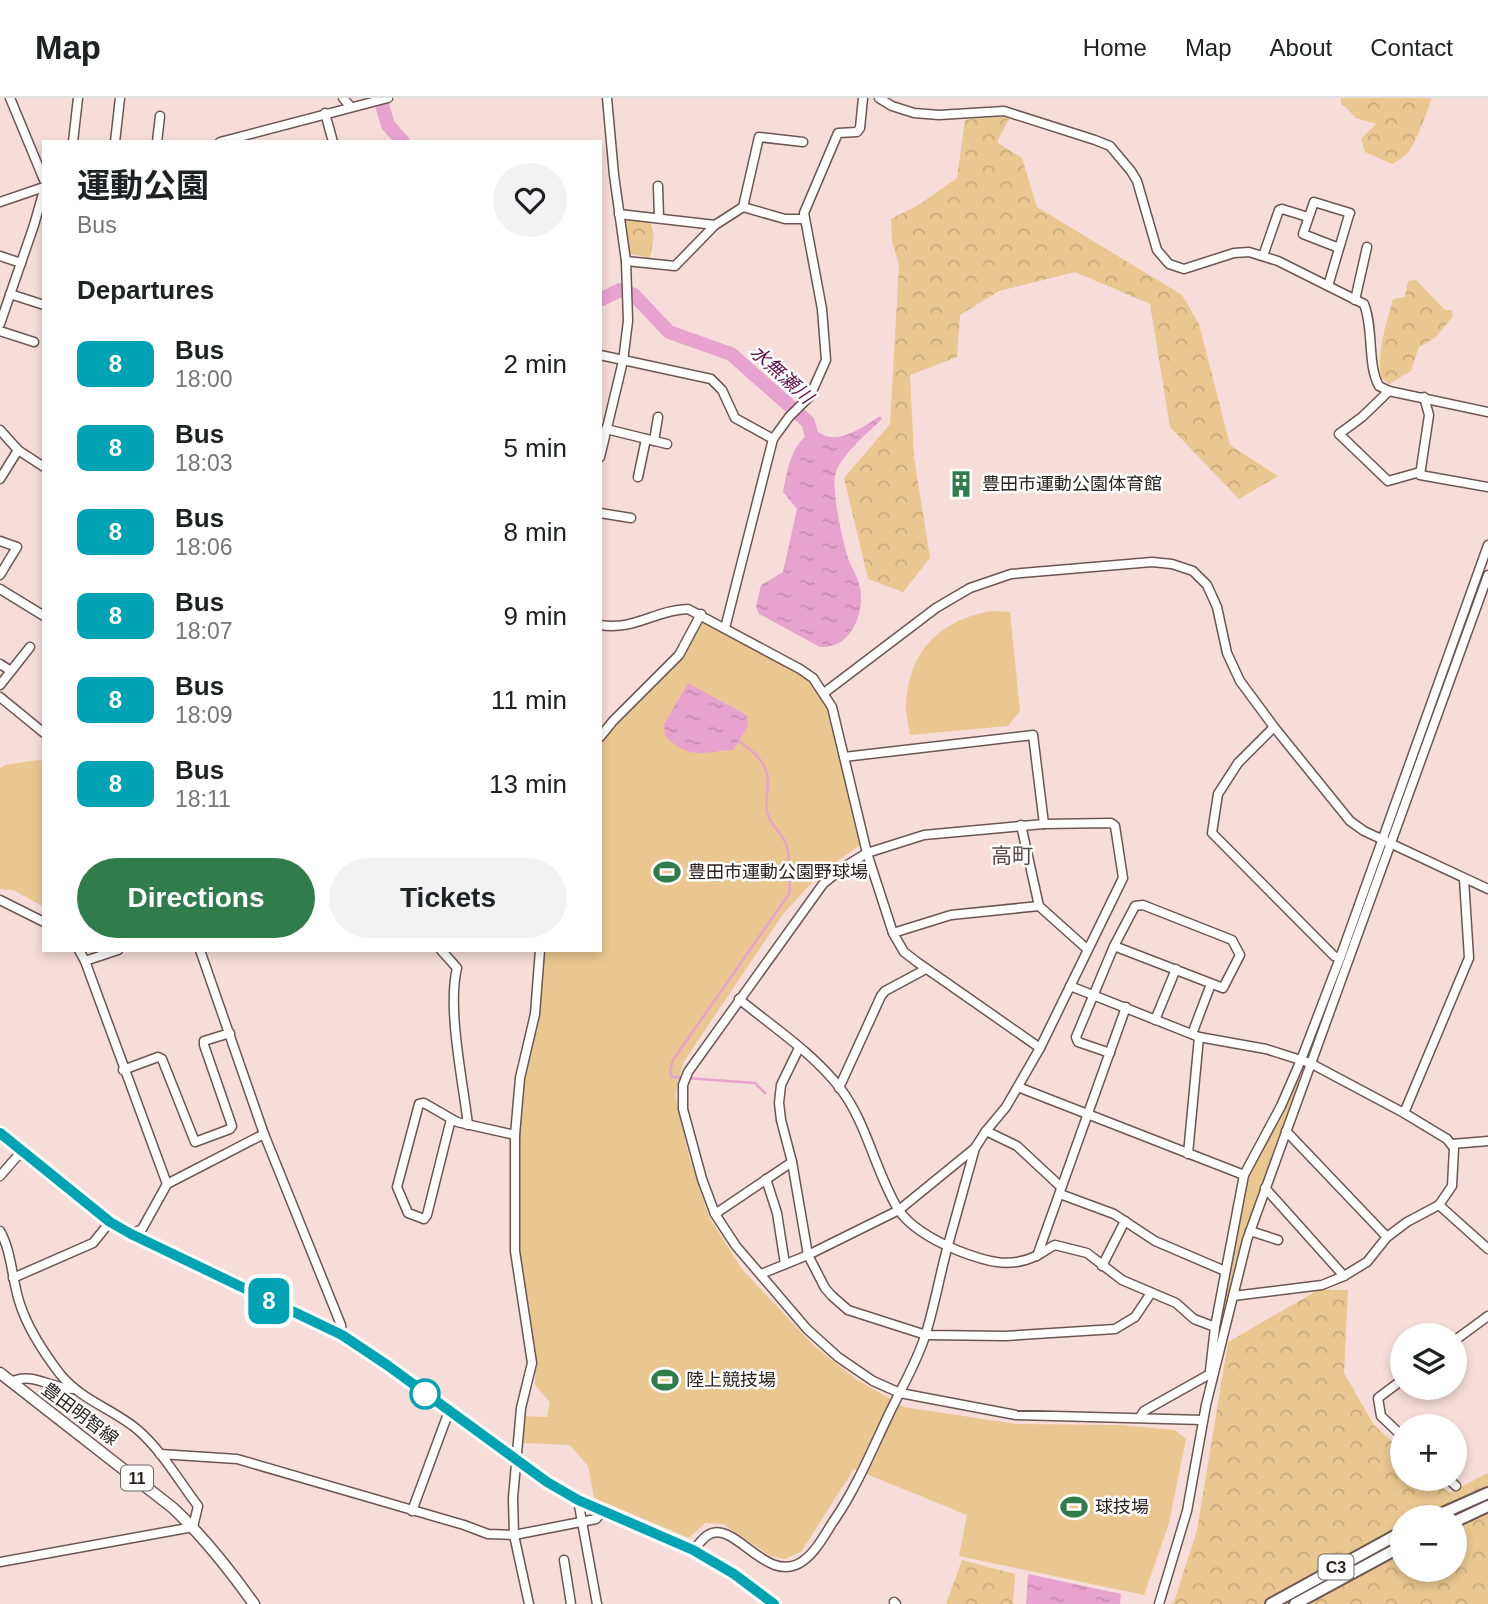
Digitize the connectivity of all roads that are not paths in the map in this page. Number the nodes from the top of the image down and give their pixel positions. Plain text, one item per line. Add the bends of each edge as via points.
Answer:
1 (10, 98) edge
2 (78, 98) edge
3 (120, 98) edge
4 (343, 98) edge
5 (388, 98) edge
6 (607, 98) edge
7 (863, 98) edge
8 (879, 98) edge
9 (350, 106) junction
10 (325, 113) junction
11 (160, 116) dead end
12 (246, 138) edge
13 (74, 140) edge
14 (115, 140) edge
15 (157, 140) edge
16 (332, 140) edge
17 (803, 142) dead end
18 (42, 175) edge
19 (658, 186) dead end
20 (42, 189) edge
21 (42, 195) edge
22 (0, 202) edge
23 (743, 207) junction
24 (619, 214) junction
25 (1308, 217) junction
26 (659, 218) junction
27 (804, 219) junction
28 (715, 225) junction
29 (1367, 247) dead end
30 (1339, 248) junction
31 (1263, 256) junction
32 (0, 257) edge
33 (626, 261) junction
34 (21, 263) junction
35 (1328, 286) junction
36 (10, 294) junction
37 (1355, 300) junction
38 (42, 304) edge
39 (0, 324) edge
40 (0, 331) edge
41 (34, 342) dead end
42 (602, 356) edge
43 (623, 361) junction
44 (1389, 391) junction
45 (1424, 397) junction
46 (1488, 412) edge
47 (658, 417) dead end
48 (0, 429) edge
49 (606, 429) junction
50 (773, 439) junction
51 (650, 440) junction
52 (667, 444) dead end
53 (602, 448) edge
54 (18, 450) junction
55 (42, 466) edge
56 (1420, 472) junction
57 (638, 477) dead end
58 (0, 480) edge
59 (1488, 487) edge
60 (602, 513) edge
61 (631, 518) dead end
62 (0, 541) edge
63 (1488, 545) edge
64 (0, 575) edge
65 (1488, 575) edge
66 (0, 589) edge
67 (701, 614) junction
68 (42, 615) edge
69 (602, 625) edge
70 (725, 628) junction
71 (30, 647) dead end
72 (0, 664) edge
73 (11, 671) junction
74 (0, 685) edge
75 (824, 693) junction
76 (0, 697) edge
77 (1274, 727) junction
78 (42, 731) edge
79 (602, 735) edge
80 (844, 757) junction
81 (1044, 824) junction
82 (1021, 825) junction
83 (1382, 840) junction
84 (1392, 845) junction
85 (867, 853) junction
86 (1464, 879) junction
87 (1488, 889) edge
88 (0, 900) edge
89 (1039, 906) junction
90 (42, 921) edge
91 (893, 933) junction
92 (1114, 946) junction
93 (1087, 949) junction
94 (80, 952) edge
95 (112, 952) edge
96 (201, 952) edge
97 (443, 952) edge
98 (540, 952) edge
99 (1340, 958) junction
100 (85, 961) junction
101 (926, 969) junction
102 (1176, 969) junction
103 (1211, 984) junction
104 (1070, 986) junction
105 (1093, 994) junction
106 (739, 999) junction
107 (1126, 1007) junction
108 (1155, 1020) junction
109 (230, 1033) junction
110 (1195, 1036) junction
111 (799, 1048) junction
112 (1040, 1048) junction
113 (1110, 1053) junction
114 (1301, 1060) junction
115 (1310, 1063) junction
116 (124, 1070) junction
117 (1018, 1087) junction
118 (839, 1088) junction
119 (1404, 1113) junction
120 (1088, 1114) junction
121 (451, 1119) junction
122 (468, 1125) junction
123 (986, 1131) junction
124 (1286, 1131) junction
125 (0, 1133) edge
126 (264, 1133) junction
127 (515, 1135) junction
128 (1488, 1141) edge
129 (1452, 1144) junction
130 (975, 1148) junction
131 (21, 1152) junction
132 (1188, 1154) junction
133 (792, 1162) junction
134 (1244, 1175) junction
135 (0, 1176) edge
136 (766, 1179) junction
137 (167, 1184) junction
138 (1265, 1188) junction
139 (1060, 1190) junction
140 (1439, 1205) junction
141 (899, 1210) junction
142 (715, 1213) junction
143 (1125, 1221) junction
144 (110, 1222) junction
145 (0, 1231) edge
146 (1250, 1231) junction
147 (131, 1234) junction
148 (1387, 1237) junction
149 (1278, 1240) dead end
150 (948, 1246) junction
151 (1488, 1249) edge
152 (808, 1255) junction
153 (1037, 1256) junction
154 (785, 1264) junction
155 (1102, 1266) junction
156 (1225, 1271) junction
157 (761, 1274) junction
158 (1344, 1276) junction
159 (13, 1278) junction
160 (1151, 1293) junction
161 (1233, 1296) junction
162 (1488, 1316) edge
163 (1215, 1327) junction
164 (1467, 1331) edge
165 (342, 1335) junction
166 (926, 1335) junction
167 (0, 1373) edge
168 (1210, 1374) junction
169 (11, 1382) junction
170 (74, 1389) junction
171 (1390, 1389) edge
172 (900, 1393) junction
173 (1206, 1405) junction
174 (449, 1411) junction
175 (1140, 1417) junction
176 (1203, 1420) junction
177 (1390, 1425) edge
178 (160, 1454) junction
179 (516, 1462) junction
180 (1488, 1493) edge
181 (578, 1500) junction
182 (1461, 1505) edge
183 (1488, 1506) edge
184 (412, 1511) junction
185 (603, 1511) junction
186 (1467, 1516) edge
187 (581, 1522) junction
188 (193, 1527) junction
189 (514, 1535) junction
190 (1390, 1539) edge
191 (693, 1550) junction
192 (1390, 1552) edge
193 (564, 1560) dead end
194 (0, 1562) edge
195 (526, 1603) edge
196 (254, 1604) edge
197 (571, 1604) edge
198 (597, 1604) edge
199 (773, 1604) edge
200 (1159, 1604) edge
201 (1271, 1604) edge
202 (1294, 1604) edge

1 - 18 street
2 - 13 street
3 - 14 street
4 - 9 street
5 - 9 street
6 - 24 street
7 - 27 street via 860,128 838,133
8 - 31 street via 914,113 1003,111 1110,146 1137,181 1163,258 1184,269 1242,252
9 - 10 street
10 - 12 street
10 - 16 street
11 - 15 street
17 - 23 street via 759,137
19 - 26 street
20 - 22 street
21 - 34 street
23 - 27 street via 785,219
23 - 28 street
24 - 26 street
24 - 33 street
25 - 30 street via 1303,234
25 - 30 street via 1317,202 1350,213
25 - 31 street via 1279,210
26 - 28 street
27 - 50 street via 822,309 826,360 805,402
28 - 33 street via 675,266
29 - 37 street
30 - 35 street
31 - 35 street
32 - 34 street
33 - 43 street via 628,321
34 - 36 street
35 - 37 street
36 - 38 street
36 - 39 street
37 - 44 street via 1366,309 1376,381
40 - 41 street
42 - 43 street
43 - 49 street
43 - 50 street via 711,379 722,390 735,418
44 - 45 street
44 - 56 street via 1339,434 1388,481
45 - 46 street
45 - 56 street via 1429,415
47 - 51 street
48 - 54 street
49 - 51 street
49 - 53 street
50 - 70 street
51 - 52 street
51 - 57 street
54 - 55 street
54 - 58 street
56 - 59 street
60 - 61 street
62 - 64 street via 17,547
63 - 83 street
65 - 84 street
66 - 68 street
67 - 69 street via 676,609 629,626
67 - 70 street
67 - 79 street via 679,655
70 - 75 street via 800,668
71 - 73 street
72 - 73 street
73 - 74 street
75 - 77 street via 936,608 970,588 1011,574 1152,562 1193,571 1207,585 1240,681
75 - 80 street
76 - 78 street
77 - 83 street via 1350,821
77 - 99 street via 1238,763 1218,794 1212,833
80 - 81 street via 1034,736
80 - 85 street
81 - 82 street
81 - 93 street via 1115,826 1124,878
82 - 85 street via 924,835
82 - 89 street
83 - 84 street
83 - 99 street
84 - 86 street
84 - 115 street
85 - 91 street
85 - 106 street via 823,884
86 - 87 street
86 - 119 street via 1469,958
88 - 90 street
89 - 91 street via 951,915
89 - 93 street
91 - 101 street via 904,952
92 - 102 street
92 - 103 street via 1133,908 1143,905 1232,940 1240,955 1226,985
92 - 105 street
93 - 104 street
94 - 100 street
95 - 100 street
96 - 109 street
97 - 122 street via 457,968 454,1005
98 - 127 street via 535,1014 520,1078
99 - 114 street
100 - 116 street
101 - 112 street
101 - 118 street via 881,996
102 - 103 street
102 - 108 street
103 - 110 street
104 - 105 street
104 - 112 street
105 - 107 street
105 - 113 street via 1076,1040
106 - 111 street
106 - 142 street via 683,1085 683,1109
107 - 108 street
107 - 113 street
108 - 110 street
109 - 116 street via 204,1041 204,1045 232,1126 195,1142 162,1059
109 - 126 street
110 - 114 street
110 - 132 street
111 - 118 street
111 - 133 street via 783,1076 779,1103
112 - 117 street
113 - 120 street
114 - 115 street
114 - 134 street
115 - 119 street
115 - 124 street
116 - 137 street
117 - 120 street
117 - 123 street
118 - 141 street
119 - 129 street
120 - 132 street
120 - 139 street
121 - 121 street via 419,1104 397,1187 408,1213 424,1219
121 - 122 street
122 - 127 street
123 - 130 street
123 - 139 street via 1017,1146
124 - 138 street
124 - 148 street
125 - 131 main road
126 - 137 street
126 - 165 street
127 - 179 street via 515,1251 532,1363 521,1408
128 - 129 street
129 - 140 street via 1452,1186
130 - 141 street
130 - 150 street
131 - 135 street
131 - 144 main road
132 - 134 street
133 - 136 street
133 - 152 street
134 - 156 street
136 - 142 street
136 - 154 street
137 - 147 street via 142,1229
138 - 146 street
138 - 158 street
139 - 143 street
139 - 153 street
140 - 148 street
140 - 151 street
141 - 150 street via 921,1231
141 - 152 street
142 - 157 street
143 - 155 street
143 - 156 street via 1160,1243
144 - 147 main road
144 - 159 street via 93,1243
145 - 159 street
146 - 149 street
146 - 161 street
147 - 165 main road
148 - 158 street via 1367,1262
150 - 153 street via 1001,1264
150 - 166 street
152 - 154 street
152 - 166 street via 825,1288 848,1310
153 - 155 street via 1061,1246 1087,1253
154 - 157 street
155 - 160 street
156 - 163 street
157 - 172 street via 807,1329 838,1357
158 - 161 street via 1322,1285
159 - 170 street via 28,1323
160 - 163 street
160 - 166 street via 1135,1317 1110,1330
161 - 173 street
162 - 164 street
163 - 168 street
165 - 174 main road
166 - 172 street
167 - 169 main road, 豊田明智線 / 11
168 - 173 street
168 - 175 street
169 - 170 street via 25,1377
169 - 188 main road, 豊田明智線 / 11 via 151,1489
170 - 178 street via 122,1418
171 - 177 street via 1378,1398 1381,1416
172 - 175 street via 1016,1415
172 - 191 street via 845,1503 804,1561 786,1567 768,1563 723,1533 708,1535
173 - 176 street
174 - 179 main road
174 - 184 street
175 - 176 street
176 - 200 street via 1187,1511
178 - 184 street via 237,1459
178 - 188 street via 198,1506
179 - 181 main road
179 - 189 street
180 - 182 highway
181 - 185 main road
181 - 187 street
183 - 186 highway
184 - 189 street via 488,1534
185 - 187 street via 596,1519
185 - 191 main road
187 - 189 street
187 - 198 street
188 - 194 street
188 - 196 main road, 豊田明智線 / 11
189 - 195 street
190 - 201 highway, C3
191 - 199 main road
192 - 202 highway, C3
193 - 197 street

